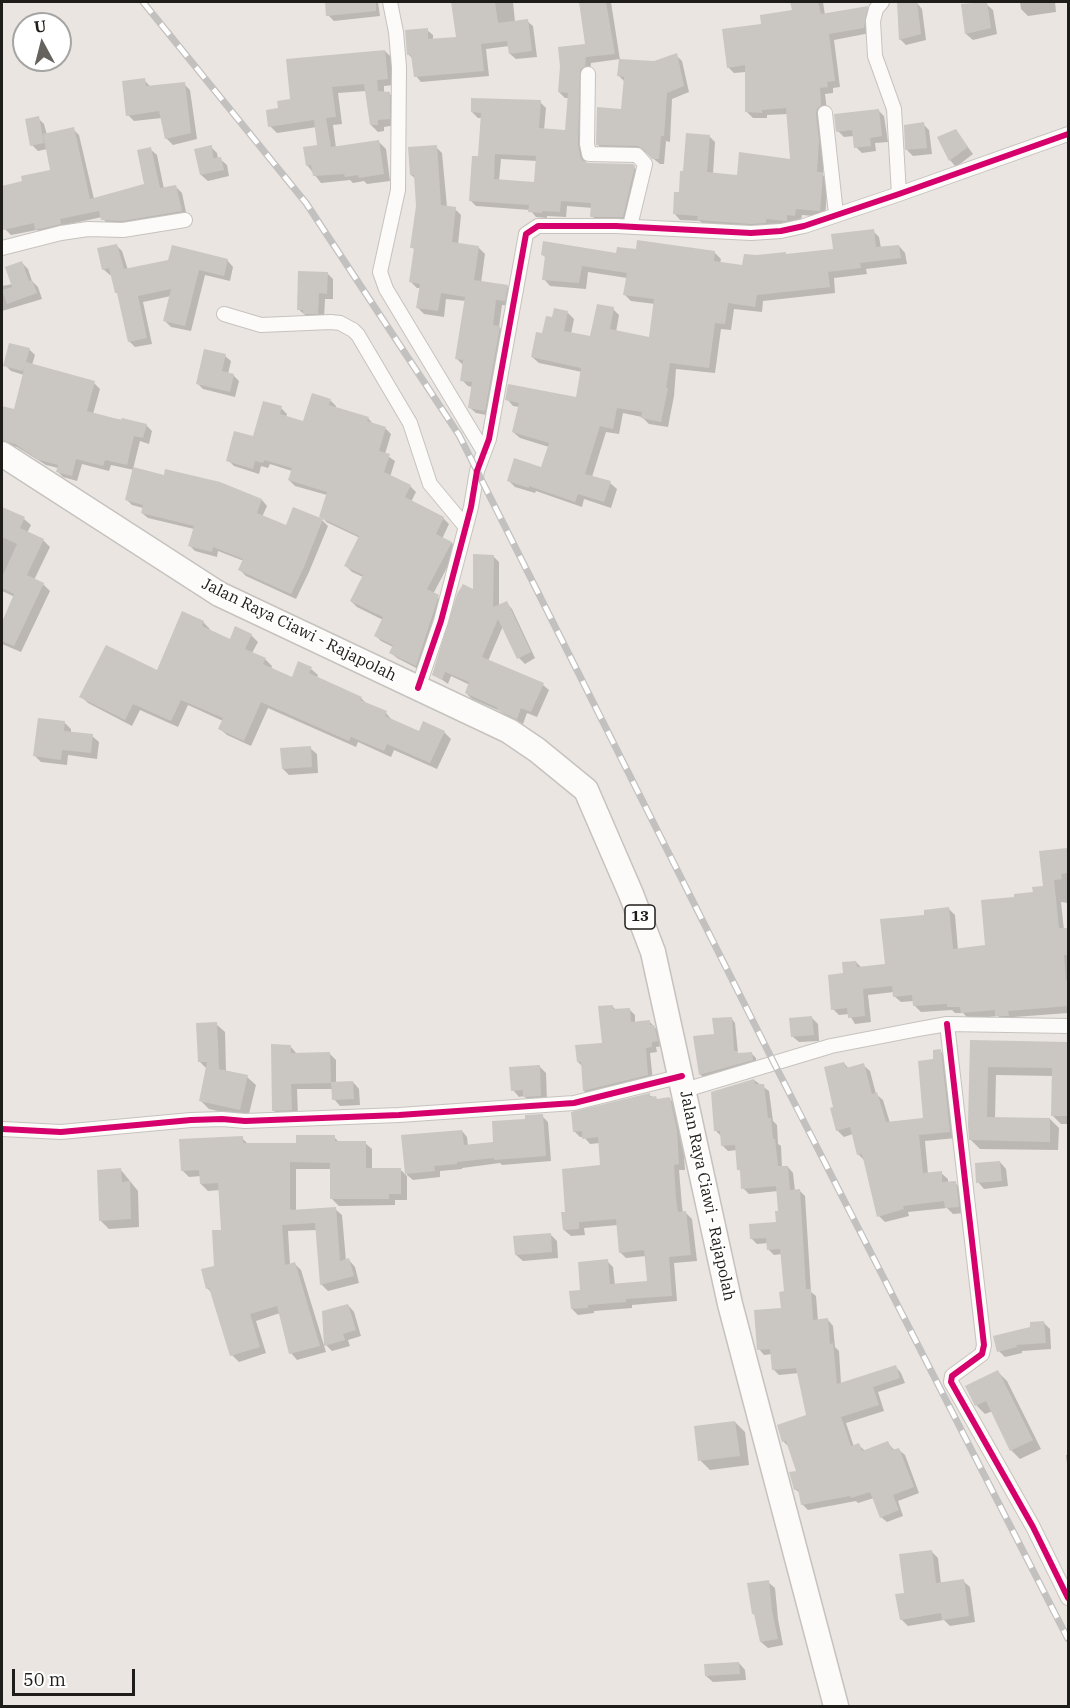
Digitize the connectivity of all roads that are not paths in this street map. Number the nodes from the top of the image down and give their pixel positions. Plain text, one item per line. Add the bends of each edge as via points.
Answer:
1 (390, 2) edge
2 (882, 2) edge
3 (588, 74) dead end
4 (825, 112) dead end
5 (1068, 134) edge
6 (899, 194) junction
7 (836, 214) junction
8 (185, 220) dead end
9 (630, 226) junction
10 (2, 248) edge
11 (224, 314) dead end
12 (484, 452) junction
13 (2, 454) edge
14 (465, 526) junction
15 (418, 688) junction
16 (947, 1024) junction
17 (1068, 1026) edge
18 (683, 1083) junction
19 (2, 1129) edge
20 (1068, 1598) edge
21 (836, 1707) edge

1 - 12 street via 399,67 398,190 382,278
2 - 6 street via 873,21 875,56 894,110
3 - 9 street via 589,154 638,155 645,164
4 - 7 street
5 - 6 street
6 - 7 street
7 - 9 street via 793,228 751,233
8 - 10 street via 123,230 61,233
9 - 12 street via 537,226 526,234
11 - 14 street via 261,325 331,322 353,330 410,423 430,484
12 - 14 street
13 - 15 highway, Jalan Raya Ciawi - Rajapolah / 13 via 219,594
14 - 15 street via 441,621
15 - 18 highway, Jalan Raya Ciawi - Rajapolah / 13 via 509,732 586,790 653,952
16 - 17 street
16 - 18 street via 831,1046
16 - 20 street via 984,1345 982,1354 952,1376 951,1382 1033,1527
18 - 19 street via 574,1103 399,1115 191,1120 61,1132
18 - 21 highway, Jalan Raya Ciawi - Rajapolah / 13 via 730,1304

